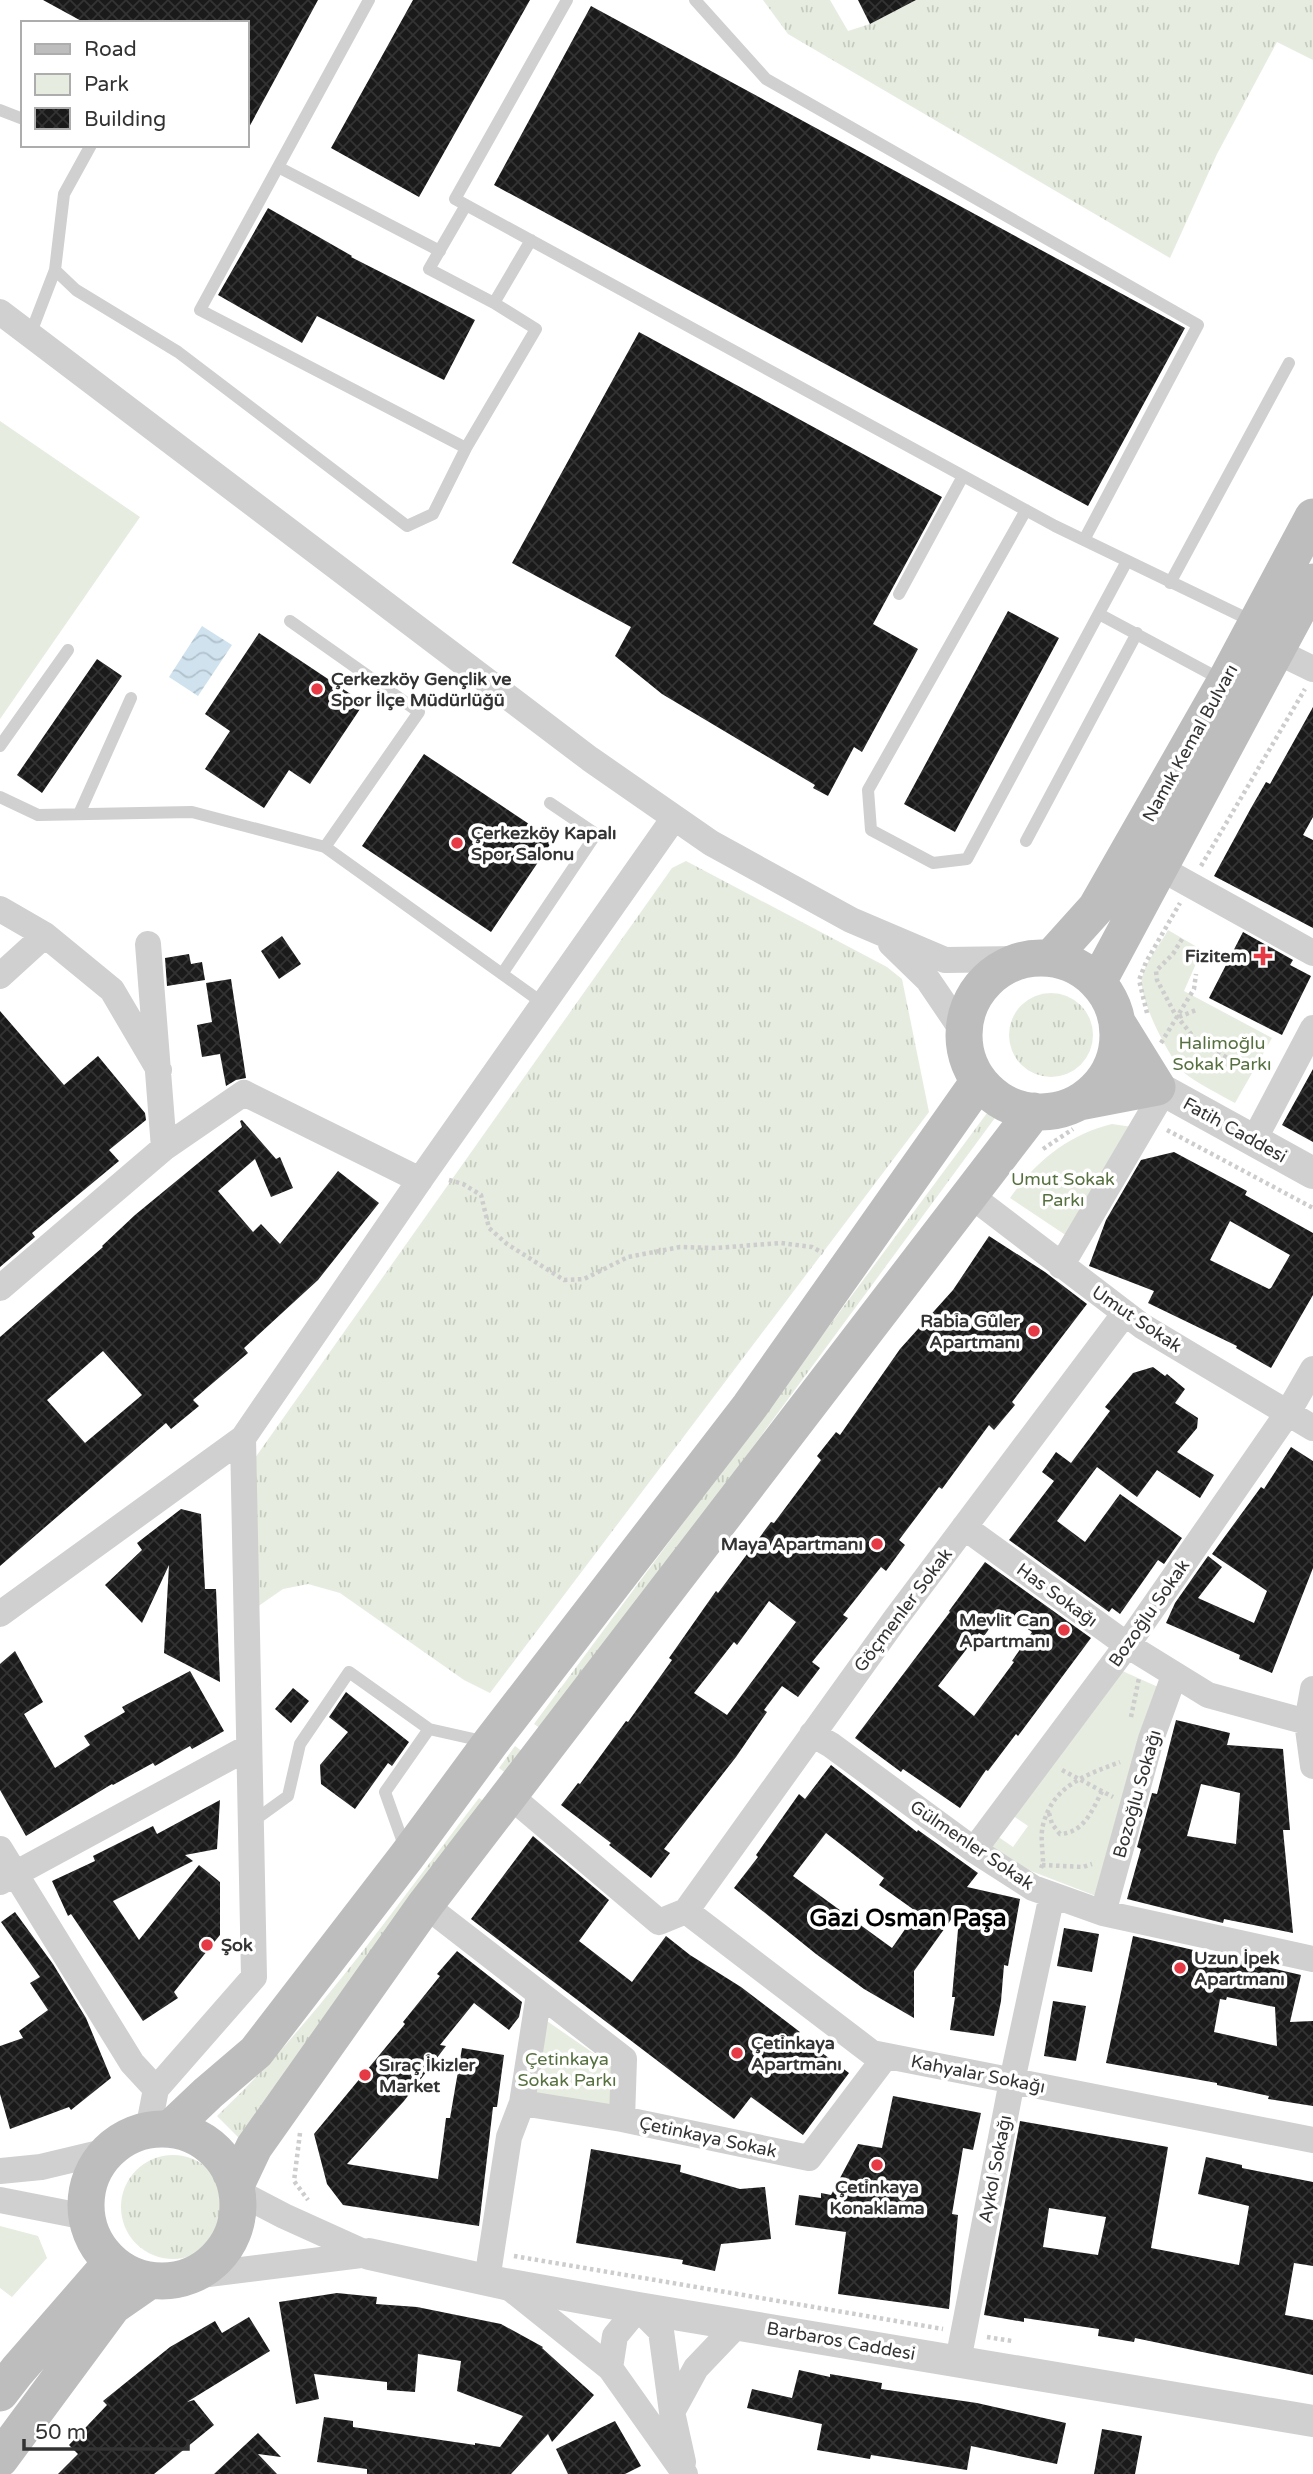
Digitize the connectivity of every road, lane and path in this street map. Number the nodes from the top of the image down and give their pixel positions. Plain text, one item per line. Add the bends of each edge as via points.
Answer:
1 (369, 0) edge
2 (567, 0) edge
3 (695, 0) edge
4 (0, 110) edge
5 (21, 118) edge
6 (90, 147) edge
7 (278, 167) junction
8 (466, 205) junction
9 (531, 240) junction
10 (440, 251) junction
11 (55, 270) junction
12 (494, 303) junction
13 (0, 312) edge
14 (30, 335) junction
15 (1289, 363) dead end
16 (466, 448) junction
17 (963, 476) junction
18 (1026, 510) junction
19 (1313, 517) edge
20 (1084, 540) junction
21 (1127, 561) junction
22 (1313, 582) edge
23 (1170, 583) junction
24 (899, 594) dead end
25 (1099, 614) junction
26 (290, 621) dead end
27 (1137, 633) junction
28 (1266, 637) junction
29 (68, 650) dead end
30 (1310, 677) edge
31 (1225, 682) junction
32 (131, 698) dead end
33 (0, 746) edge
34 (0, 797) edge
35 (550, 803) dead end
36 (79, 814) junction
37 (674, 818) junction
38 (1026, 841) dead end
39 (325, 847) junction
40 (1175, 877) junction
41 (0, 909) edge
42 (880, 933) junction
43 (45, 935) junction
44 (1182, 939) dead end
45 (148, 944) dead end
46 (1313, 953) edge
47 (1038, 959) junction
48 (502, 974) junction
49 (1196, 974) dead end
50 (0, 976) edge
51 (1098, 982) junction
52 (544, 1004) junction
53 (1196, 1010) dead end
54 (1178, 1017) junction
55 (1133, 1020) junction
56 (1312, 1031) edge
57 (964, 1033) junction
58 (1156, 1034) dead end
59 (1161, 1044) junction
60 (159, 1070) junction
61 (1252, 1073) dead end
62 (979, 1081) junction
63 (1159, 1088) junction
64 (1034, 1111) junction
65 (1080, 1113) junction
66 (1254, 1140) junction
67 (164, 1148) junction
68 (1042, 1150) dead end
69 (1313, 1173) edge
70 (422, 1177) junction
71 (970, 1195) junction
72 (1313, 1208) edge
73 (830, 1257) dead end
74 (1061, 1266) junction
75 (0, 1288) edge
76 (1125, 1313) junction
77 (1313, 1369) edge
78 (1287, 1414) junction
79 (1313, 1428) edge
80 (243, 1438) junction
81 (964, 1527) junction
82 (0, 1614) edge
83 (1135, 1651) junction
84 (1174, 1675) junction
85 (1313, 1689) edge
86 (1307, 1722) junction
87 (429, 1729) junction
88 (812, 1734) junction
89 (1151, 1739) junction
90 (490, 1744) junction
91 (249, 1747) junction
92 (544, 1748) junction
93 (1042, 1761) junction
94 (1122, 1761) dead end
95 (1313, 1766) edge
96 (1079, 1778) junction
97 (1102, 1791) junction
98 (509, 1795) junction
99 (1133, 1807) junction
100 (1049, 1812) junction
101 (251, 1823) junction
102 (0, 1849) edge
103 (974, 1850) junction
104 (407, 1856) junction
105 (1092, 1864) dead end
106 (7, 1878) edge
107 (1042, 1883) junction
108 (425, 1905) junction
109 (686, 1911) junction
110 (1103, 1913) junction
111 (1313, 1959) edge
112 (539, 1993) junction
113 (886, 2056) junction
114 (1012, 2081) junction
115 (156, 2090) junction
116 (522, 2103) junction
117 (622, 2119) junction
118 (159, 2130) junction
119 (300, 2132) dead end
120 (1313, 2140) edge
121 (108, 2151) junction
122 (0, 2171) edge
123 (237, 2188) junction
124 (0, 2200) edge
125 (314, 2208) dead end
126 (86, 2217) junction
127 (369, 2254) junction
128 (111, 2263) junction
129 (494, 2272) junction
130 (193, 2276) junction
131 (149, 2281) junction
132 (638, 2308) junction
133 (738, 2323) junction
134 (1017, 2342) dead end
135 (961, 2347) junction
136 (610, 2368) junction
137 (6, 2375) edge
138 (672, 2412) junction
139 (1313, 2421) edge
140 (0, 2459) edge
141 (685, 2474) edge

1 - 7 lane
2 - 8 lane via 455,199
3 - 20 lane via 766,79 1198,325
4 - 5 lane
6 - 11 lane via 64,194
7 - 10 lane
7 - 16 lane via 200,310
8 - 9 lane
8 - 10 lane
9 - 12 lane
9 - 17 lane
10 - 12 lane via 429,269
11 - 14 lane
11 - 16 lane via 76,290 178,352 407,526 433,514
12 - 16 lane via 536,329
13 - 14 street
14 - 37 street
15 - 23 lane
17 - 18 lane
17 - 24 lane
18 - 20 lane
18 - 25 lane via 868,790 871,830 933,863 967,859
19 - 28 main road, Namık Kemal Bulvarı
20 - 21 lane
21 - 23 lane
21 - 25 lane
22 - 28 main road, Namık Kemal Bulvarı
23 - 28 lane
25 - 27 lane
26 - 39 lane via 419,712
27 - 31 lane
27 - 38 lane
28 - 30 street
28 - 31 main road, Namık Kemal Bulvarı
28 - 40 main road, Namık Kemal Bulvarı
29 - 33 lane
30 - 40 path
31 - 47 main road, Namık Kemal Bulvarı via 1096,908
32 - 36 lane
34 - 36 lane via 37,815
35 - 48 lane via 596,834
36 - 39 lane via 192,812
37 - 42 street via 711,843
37 - 52 street
39 - 48 lane
40 - 46 street
40 - 51 main road, Namık Kemal Bulvarı
40 - 55 path via 1139,980
41 - 43 street
42 - 47 street via 945,960
42 - 57 street via 928,980
43 - 50 street
43 - 60 street via 112,990
44 - 54 path via 1156,971
45 - 60 street
47 - 51 main road via 1077,966
47 - 57 main road via 1001,969 982,985 969,1008
48 - 52 lane
49 - 54 path via 1194,989
51 - 55 main road
52 - 70 street
53 - 54 path
54 - 59 path
54 - 61 path via 1195,1038
55 - 63 main road
55 - 65 main road via 1111,1069
56 - 66 street
57 - 62 main road via 968,1058
58 - 59 path
59 - 63 path
60 - 67 street
62 - 64 main road via 1011,1106
62 - 90 main road via 750,1406
63 - 65 main road
63 - 66 street, Fatih Caddesi
63 - 72 path
63 - 74 street
64 - 65 main road
64 - 71 main road
65 - 68 path
66 - 69 street, Fatih Caddesi
67 - 70 street via 244,1093
67 - 75 street
70 - 73 path via 463,1184 481,1195 489,1228 564,1280 584,1279 628,1256 680,1247 781,1243 812,1247
70 - 80 street
71 - 74 street, Umut Sokak
71 - 92 main road
74 - 76 street, Umut Sokak
76 - 78 street, Umut Sokak
76 - 81 street, Göçmenler Sokak
77 - 78 street, Bozoğlu Sokak
78 - 79 street, Umut Sokak
78 - 83 street, Bozoğlu Sokak
80 - 82 street
80 - 91 street
81 - 83 street, Has Sokağı
81 - 88 street, Göçmenler Sokak
83 - 84 street, Has Sokağı
83 - 89 path via 1130,1722
83 - 93 street, Bozoğlu Sokak
84 - 86 street, Has Sokağı via 1208,1695
84 - 89 street, Bozoğlu Sokağı
85 - 86 street
86 - 95 street
87 - 90 lane
87 - 101 lane via 349,1672 300,1744 288,1796
87 - 104 lane via 385,1792
88 - 103 street, Gülmenler Sokak
88 - 109 street, Göçmenler Sokak
89 - 99 street, Bozoğlu Sokağı
90 - 92 main road
90 - 98 main road
90 - 104 main road
91 - 101 street
91 - 106 street
92 - 98 main road
93 - 96 path
93 - 103 street, Bozoğlu Sokak
94 - 96 path
96 - 97 path
96 - 100 path via 1058,1793
97 - 99 path
97 - 100 path via 1086,1821 1071,1833 1060,1834
98 - 108 main road
98 - 109 street via 659,1922
99 - 110 street, Bozoğlu Sokağı
100 - 107 path via 1043,1825
101 - 115 street via 254,1977
102 - 106 street
103 - 107 street, Gülmenler Sokak
104 - 118 main road via 256,2052
105 - 107 path
106 - 115 street via 132,2063
107 - 110 street, Gülmenler Sokak
107 - 114 street, Aykol Sokağı
108 - 112 street, Çetinkaya Sokak
108 - 123 main road via 254,2147
109 - 113 street, Kahyalar Sokağı via 872,2053
110 - 111 street, Gülmenler Sokak
112 - 116 street
112 - 117 street, Çetinkaya Sokak via 624,2059
113 - 114 street, Kahyalar Sokağı
113 - 117 street, Çetinkaya Sokak via 808,2158
114 - 120 street, Kahyalar Sokağı
114 - 135 street, Aykol Sokağı
115 - 118 street
116 - 117 street
116 - 129 street via 509,2137
118 - 121 main road via 127,2138
118 - 123 main road via 192,2135 214,2149 230,2168
119 - 125 path via 294,2182
121 - 122 street via 41,2167
121 - 126 main road via 87,2190
123 - 127 street via 284,2216
123 - 130 main road via 238,2217 230,2242 214,2262
124 - 126 street
126 - 128 main road via 95,2242
127 - 129 street, Barbaros Caddesi
127 - 130 street
128 - 131 main road
128 - 137 main road
129 - 132 street, Barbaros Caddesi
129 - 135 path
129 - 136 street
130 - 131 main road
131 - 140 main road via 113,2306
132 - 133 street, Barbaros Caddesi
132 - 136 street via 615,2336
132 - 138 street via 661,2331
133 - 135 street, Barbaros Caddesi
133 - 138 street via 696,2368
134 - 135 path
135 - 139 street, Barbaros Caddesi
136 - 141 street
138 - 141 street

